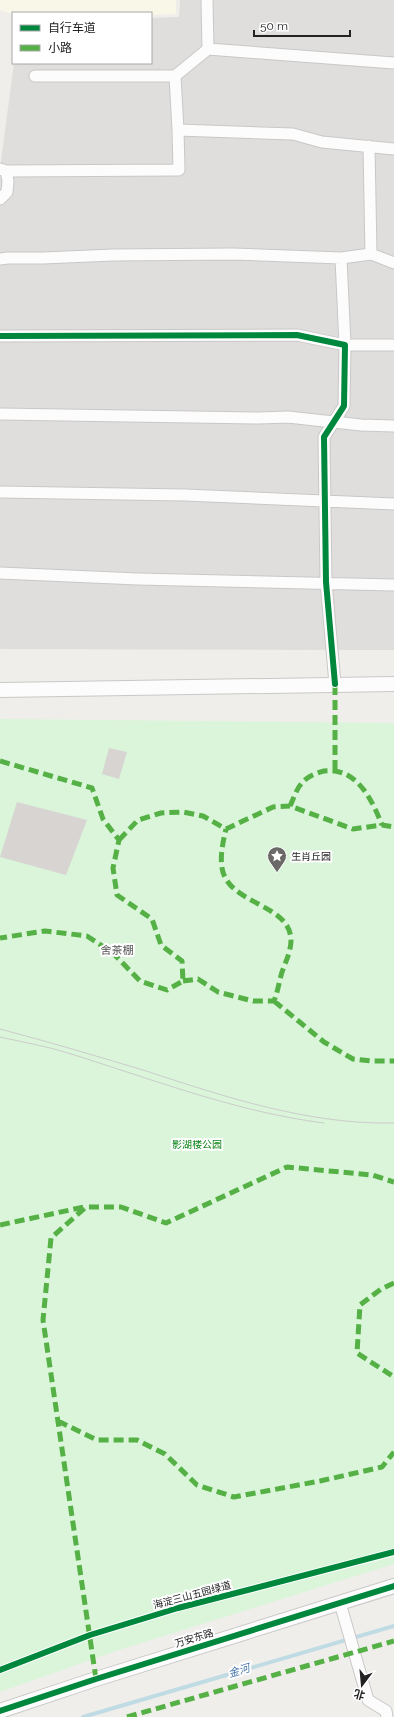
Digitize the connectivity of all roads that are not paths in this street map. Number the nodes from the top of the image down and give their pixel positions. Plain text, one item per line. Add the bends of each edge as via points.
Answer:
1 (207, 0) edge
2 (208, 49) junction
3 (394, 63) edge
4 (35, 76) dead end
5 (175, 76) junction
6 (178, 130) junction
7 (369, 146) junction
8 (394, 149) edge
9 (3, 170) edge
10 (0, 199) edge
11 (371, 254) junction
12 (342, 258) junction
13 (0, 259) edge
14 (394, 263) edge
15 (0, 336) edge
16 (345, 345) junction
17 (394, 345) edge
18 (0, 414) edge
19 (334, 421) junction
20 (394, 426) edge
21 (0, 492) edge
22 (324, 502) junction
23 (394, 504) edge
24 (0, 573) edge
25 (326, 582) junction
26 (394, 585) edge
27 (335, 684) junction
28 (394, 684) edge
29 (0, 690) edge
30 (394, 1586) edge
31 (340, 1603) junction
32 (0, 1711) edge
33 (387, 1717) edge

1 - 2 street
2 - 3 street
2 - 5 street
4 - 5 street
5 - 6 street
6 - 7 street via 293,134 322,142
6 - 9 street via 179,170
7 - 8 street
7 - 11 street
9 - 10 street via 8,181 7,192
11 - 12 street
11 - 14 street
12 - 13 street via 225,254
12 - 16 street
15 - 16 street via 297,335
16 - 17 street
16 - 19 street via 344,406
18 - 19 street via 258,418 288,416
19 - 20 street
19 - 22 street via 324,437
21 - 22 street via 185,495
22 - 23 street
22 - 25 street
24 - 25 street via 138,579
25 - 26 street
25 - 27 street
27 - 28 street
27 - 29 street
30 - 31 street, 万安东路
31 - 32 street, 万安东路
31 - 33 street via 368,1700 386,1711

